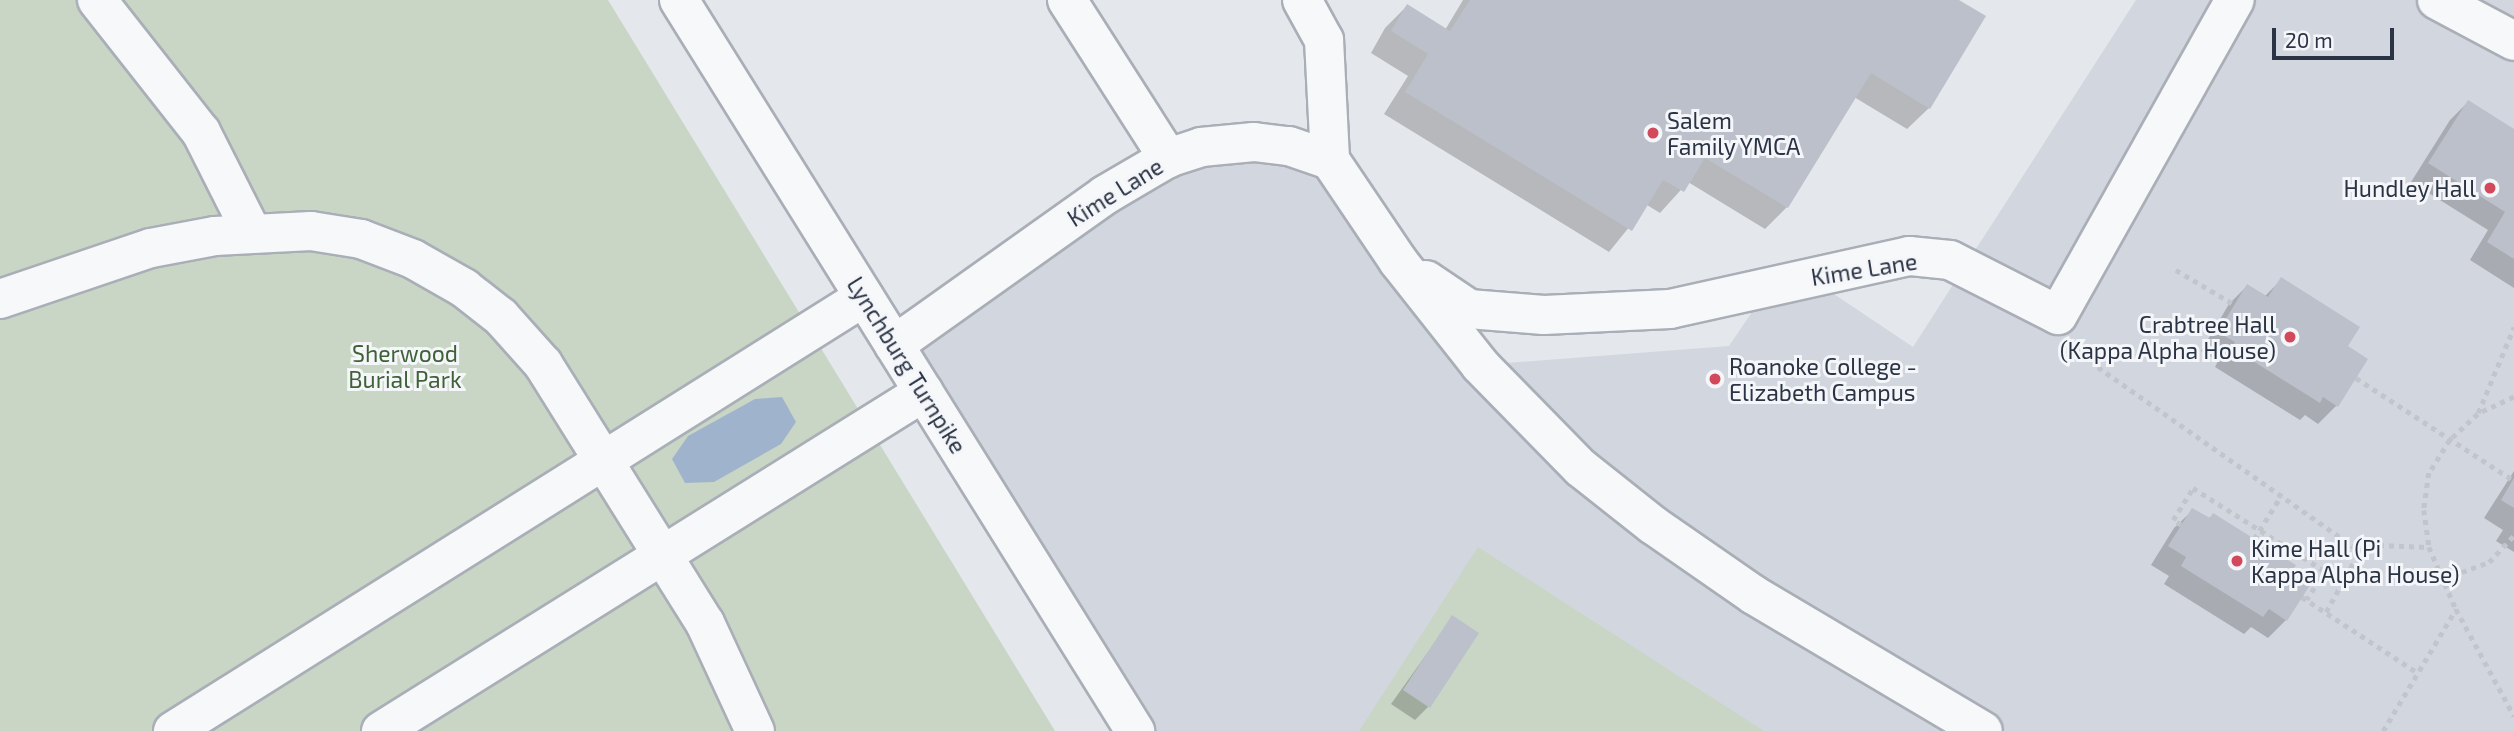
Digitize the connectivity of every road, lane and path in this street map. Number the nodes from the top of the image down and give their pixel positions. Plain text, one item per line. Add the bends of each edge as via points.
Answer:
1 (97, 0) edge
2 (678, 0) edge
3 (1302, 0) edge
4 (2235, 0) edge
5 (2437, 0) edge
6 (1073, 2) edge
7 (2514, 41) edge
8 (1168, 158) junction
9 (1330, 160) junction
10 (252, 233) junction
11 (1398, 261) junction
12 (2176, 270) dead end
13 (864, 297) junction
14 (0, 299) edge
15 (2235, 305) dead end
16 (2514, 327) edge
17 (894, 345) junction
18 (2098, 367) dead end
19 (2356, 378) dead end
20 (924, 392) junction
21 (2514, 397) edge
22 (2478, 414) junction
23 (2450, 440) junction
24 (605, 460) junction
25 (2513, 480) edge
26 (2281, 496) junction
27 (2181, 525) dead end
28 (2259, 530) junction
29 (2514, 535) edge
30 (2254, 539) dead end
31 (2429, 547) junction
32 (2360, 551) junction
33 (662, 553) junction
34 (2443, 579) junction
35 (2456, 609) junction
36 (2326, 612) junction
37 (2418, 673) junction
38 (2514, 716) edge
39 (173, 731) edge
40 (381, 731) edge
41 (755, 731) edge
42 (1135, 731) edge
43 (1983, 731) edge
44 (2383, 731) edge

1 - 10 street via 201,132
2 - 13 street, Lynchburg Turnpike
3 - 9 street via 1324,40
4 - 11 street, Kime Lane via 2058,315 1950,260 1909,256 1670,309 1544,315 1469,309
5 - 7 street
6 - 8 street
8 - 9 street, Kime Lane via 1201,147 1254,142 1289,146
8 - 17 street, Kime Lane via 1105,195
9 - 11 street, Kime Lane
10 - 14 street via 151,248
10 - 24 street via 310,231 361,239 413,259 464,288 501,317 543,364
11 - 43 street, Kime Lane via 1480,365 1581,468 1653,526 1754,595
12 - 15 path
13 - 17 street, Lynchburg Turnpike
13 - 24 street
16 - 22 path
17 - 20 street, Lynchburg Turnpike
18 - 26 path
19 - 23 path
20 - 33 street
20 - 42 street, Lynchburg Turnpike
21 - 22 path
22 - 23 path
23 - 25 path
23 - 31 path via 2429,473 2424,510
24 - 33 street
24 - 39 street
26 - 28 path
26 - 32 path
27 - 28 path via 2173,520 2193,488
28 - 30 path
28 - 36 path via 2325,571 2304,598
29 - 34 path via 2489,562
31 - 32 path via 2379,545
31 - 34 path
32 - 36 path
33 - 40 street
33 - 41 street via 705,623
34 - 35 path
35 - 37 path
35 - 38 path
36 - 37 path
37 - 44 path

